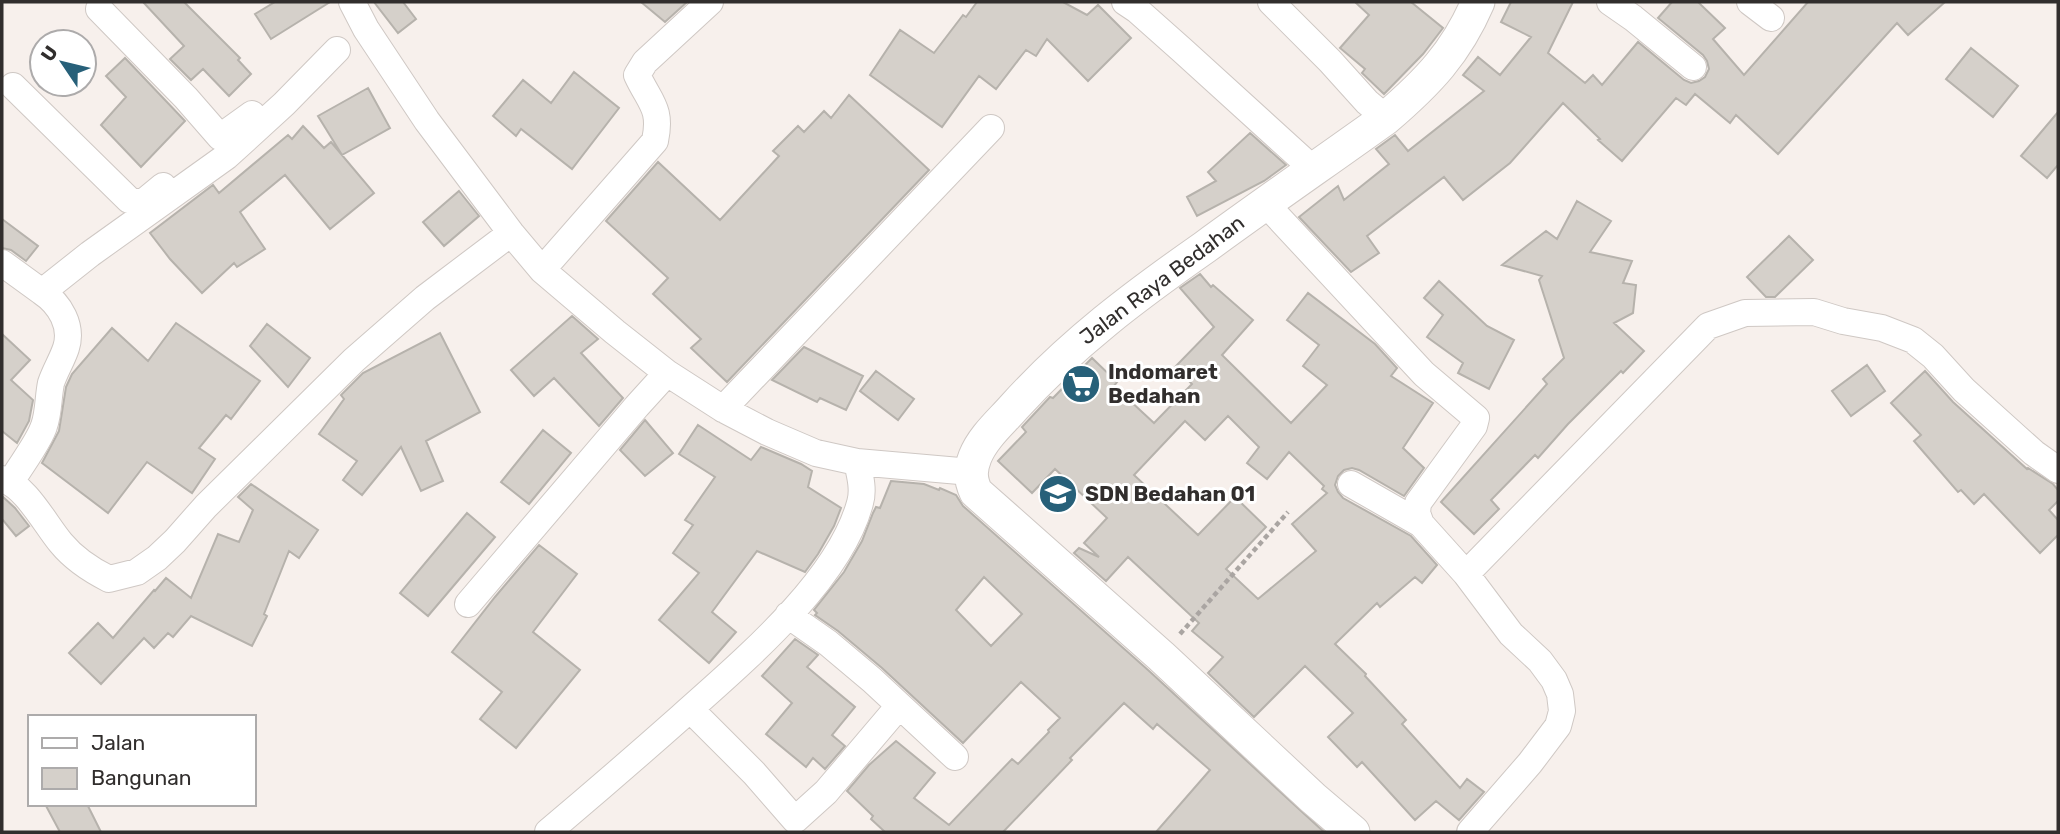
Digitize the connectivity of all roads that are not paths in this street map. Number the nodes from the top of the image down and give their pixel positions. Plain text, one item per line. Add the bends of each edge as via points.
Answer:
1 (352, 2) edge
2 (710, 2) edge
3 (1125, 2) edge
4 (1271, 2) edge
5 (1478, 2) edge
6 (1610, 2) edge
7 (1750, 2) edge
8 (99, 9) dead end
9 (1771, 18) dead end
10 (366, 29) junction
11 (337, 50) junction
12 (1693, 67) dead end
13 (13, 86) dead end
14 (1386, 118) junction
15 (991, 128) dead end
16 (220, 137) junction
17 (1313, 170) junction
18 (1265, 203) junction
19 (511, 233) junction
20 (2, 263) edge
21 (542, 270) junction
22 (42, 292) junction
23 (667, 373) junction
24 (723, 409) junction
25 (856, 461) junction
26 (2058, 470) edge
27 (971, 472) junction
28 (6, 480) edge
29 (1351, 484) dead end
30 (1421, 524) junction
31 (1466, 574) junction
32 (468, 604) dead end
33 (788, 615) junction
34 (899, 706) junction
35 (690, 709) junction
36 (955, 757) dead end
37 (548, 832) edge
38 (1353, 832) edge
39 (1470, 832) edge

1 - 10 street
2 - 21 street via 645,62 637,75 653,102 659,124 655,141
3 - 17 street
4 - 14 street
5 - 14 street, Jalan Raya Bedahan via 1449,56
6 - 12 street
7 - 9 street
8 - 16 street
10 - 11 street
10 - 19 street via 427,121
11 - 16 street
11 - 22 street via 228,156
13 - 16 street via 129,200 138,203
14 - 17 street, Jalan Raya Bedahan
15 - 24 street
17 - 18 street, Jalan Raya Bedahan
18 - 27 street, Jalan Raya Bedahan via 1077,343 983,442
18 - 30 street via 1423,374 1475,415 1474,426 1418,503
19 - 21 street
19 - 28 street via 425,298 354,360 158,558 137,572 109,579 84,566
20 - 22 street
21 - 23 street
22 - 28 street via 63,317 69,335 52,382 45,425
23 - 24 street
23 - 32 street
24 - 25 street via 816,453
25 - 27 street
25 - 33 street via 861,500 854,521 835,556
26 - 31 street via 1913,340 1814,312 1745,313 1708,326
27 - 38 street via 976,492
29 - 30 street
30 - 31 street
31 - 39 street via 1511,634 1554,680 1562,711 1558,726
33 - 34 street via 828,643
33 - 35 street
34 - 35 street via 826,792 795,820
34 - 36 street
35 - 37 street

